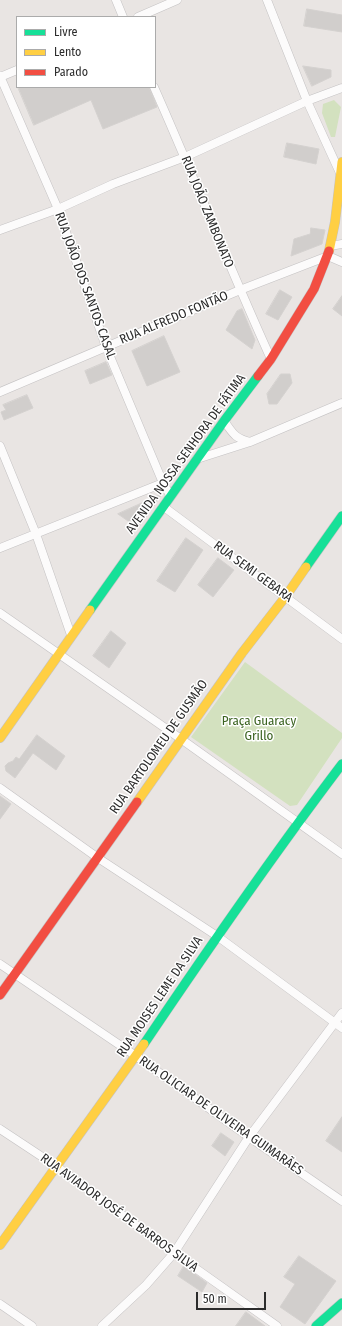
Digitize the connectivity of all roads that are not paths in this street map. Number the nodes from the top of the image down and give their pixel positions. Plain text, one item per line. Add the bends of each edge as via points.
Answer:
1 (116, 0) edge
2 (177, 0) edge
3 (267, 0) edge
4 (123, 16) edge
5 (140, 16) edge
6 (16, 70) edge
7 (0, 77) edge
8 (154, 88) edge
9 (342, 88) edge
10 (307, 101) junction
11 (185, 157) junction
12 (342, 162) edge
13 (340, 173) junction
14 (58, 209) junction
15 (0, 230) edge
16 (342, 244) edge
17 (330, 246) junction
18 (328, 256) junction
19 (342, 262) edge
20 (240, 290) junction
21 (106, 347) junction
22 (271, 359) junction
23 (0, 392) edge
24 (342, 403) edge
25 (224, 420) junction
26 (250, 442) junction
27 (0, 446) edge
28 (197, 459) junction
29 (163, 483) junction
30 (170, 495) junction
31 (164, 507) junction
32 (342, 516) edge
33 (36, 534) junction
34 (0, 548) edge
35 (286, 596) junction
36 (0, 612) edge
37 (71, 635) junction
38 (342, 638) edge
39 (59, 655) junction
40 (0, 738) edge
41 (181, 739) junction
42 (342, 764) edge
43 (0, 788) edge
44 (297, 823) junction
45 (342, 854) edge
46 (98, 858) junction
47 (217, 936) junction
48 (0, 964) edge
49 (15, 974) junction
50 (0, 995) edge
51 (342, 1013) edge
52 (339, 1026) edge
53 (136, 1056) junction
54 (0, 1129) edge
55 (249, 1137) junction
56 (56, 1166) junction
57 (342, 1201) edge
58 (0, 1245) edge
59 (174, 1253) junction
60 (342, 1303) edge
61 (0, 1304) edge
62 (32, 1326) edge
63 (102, 1326) edge
64 (277, 1326) edge
65 (316, 1326) edge

1 - 4 street
2 - 5 street
3 - 10 street
6 - 7 street
7 - 14 street, RUA JOÃO DOS SANTOS CASAL
8 - 11 street, RUA JOÃO ZAMBONATO
9 - 10 street
10 - 11 street
10 - 13 street
11 - 14 street via 113,184
11 - 20 street, RUA JOÃO ZAMBONATO
12 - 13 street, AVENIDA NOSSA SENHORA DE FÁTIMA
13 - 17 street, AVENIDA NOSSA SENHORA DE FÁTIMA
14 - 15 street
14 - 21 street, RUA JOÃO DOS SANTOS CASAL
16 - 17 street
17 - 18 street, AVENIDA NOSSA SENHORA DE FÁTIMA
18 - 19 street
18 - 20 street, RUA ALFREDO FONTÃO
18 - 22 street, AVENIDA NOSSA SENHORA DE FÁTIMA via 314,289
20 - 21 street, RUA ALFREDO FONTÃO
20 - 22 street, RUA JOÃO ZAMBONATO
21 - 23 street, RUA ALFREDO FONTÃO
21 - 29 street, RUA JOÃO DOS SANTOS CASAL
22 - 25 street, AVENIDA NOSSA SENHORA DE FÁTIMA
24 - 26 street
25 - 26 street via 236,437
25 - 28 street, AVENIDA NOSSA SENHORA DE FÁTIMA
26 - 28 street
27 - 33 street
28 - 30 street, AVENIDA NOSSA SENHORA DE FÁTIMA
29 - 30 street, RUA JOÃO DOS SANTOS CASAL
29 - 33 street
30 - 31 street, AVENIDA NOSSA SENHORA DE FÁTIMA
31 - 35 street, RUA SEMI GEBARA
31 - 37 street, AVENIDA NOSSA SENHORA DE FÁTIMA
32 - 35 street, RUA BARTOLOMEU DE GUSMÃO
33 - 34 street
33 - 37 street
35 - 38 street, RUA SEMI GEBARA
35 - 41 street, RUA BARTOLOMEU DE GUSMÃO
36 - 39 street
37 - 39 street, AVENIDA NOSSA SENHORA DE FÁTIMA
39 - 40 street, AVENIDA NOSSA SENHORA DE FÁTIMA
39 - 41 street
41 - 44 street
41 - 46 street, RUA BARTOLOMEU DE GUSMÃO
42 - 44 street, RUA MOISES LEME DA SILVA
43 - 46 street
44 - 45 street
44 - 47 street, RUA MOISES LEME DA SILVA
46 - 47 street
46 - 49 street, RUA BARTOLOMEU DE GUSMÃO
47 - 52 street
47 - 53 street, RUA MOISES LEME DA SILVA
48 - 49 street, RUA OLICIAR DE OLIVEIRA GUIMARÃES
49 - 50 street, RUA BARTOLOMEU DE GUSMÃO
49 - 53 street, RUA OLICIAR DE OLIVEIRA GUIMARÃES
51 - 52 street
52 - 55 street
53 - 55 street, RUA OLICIAR DE OLIVEIRA GUIMARÃES
53 - 56 street, RUA MOISES LEME DA SILVA
54 - 56 street, RUA AVIADOR JOSÉ DE BARROS SILVA
55 - 57 street, RUA OLICIAR DE OLIVEIRA GUIMARÃES
55 - 59 street
56 - 58 street, RUA MOISES LEME DA SILVA
56 - 59 street, RUA AVIADOR JOSÉ DE BARROS SILVA
59 - 63 street via 146,1286
59 - 64 street, RUA AVIADOR JOSÉ DE BARROS SILVA
60 - 65 street
61 - 62 street

